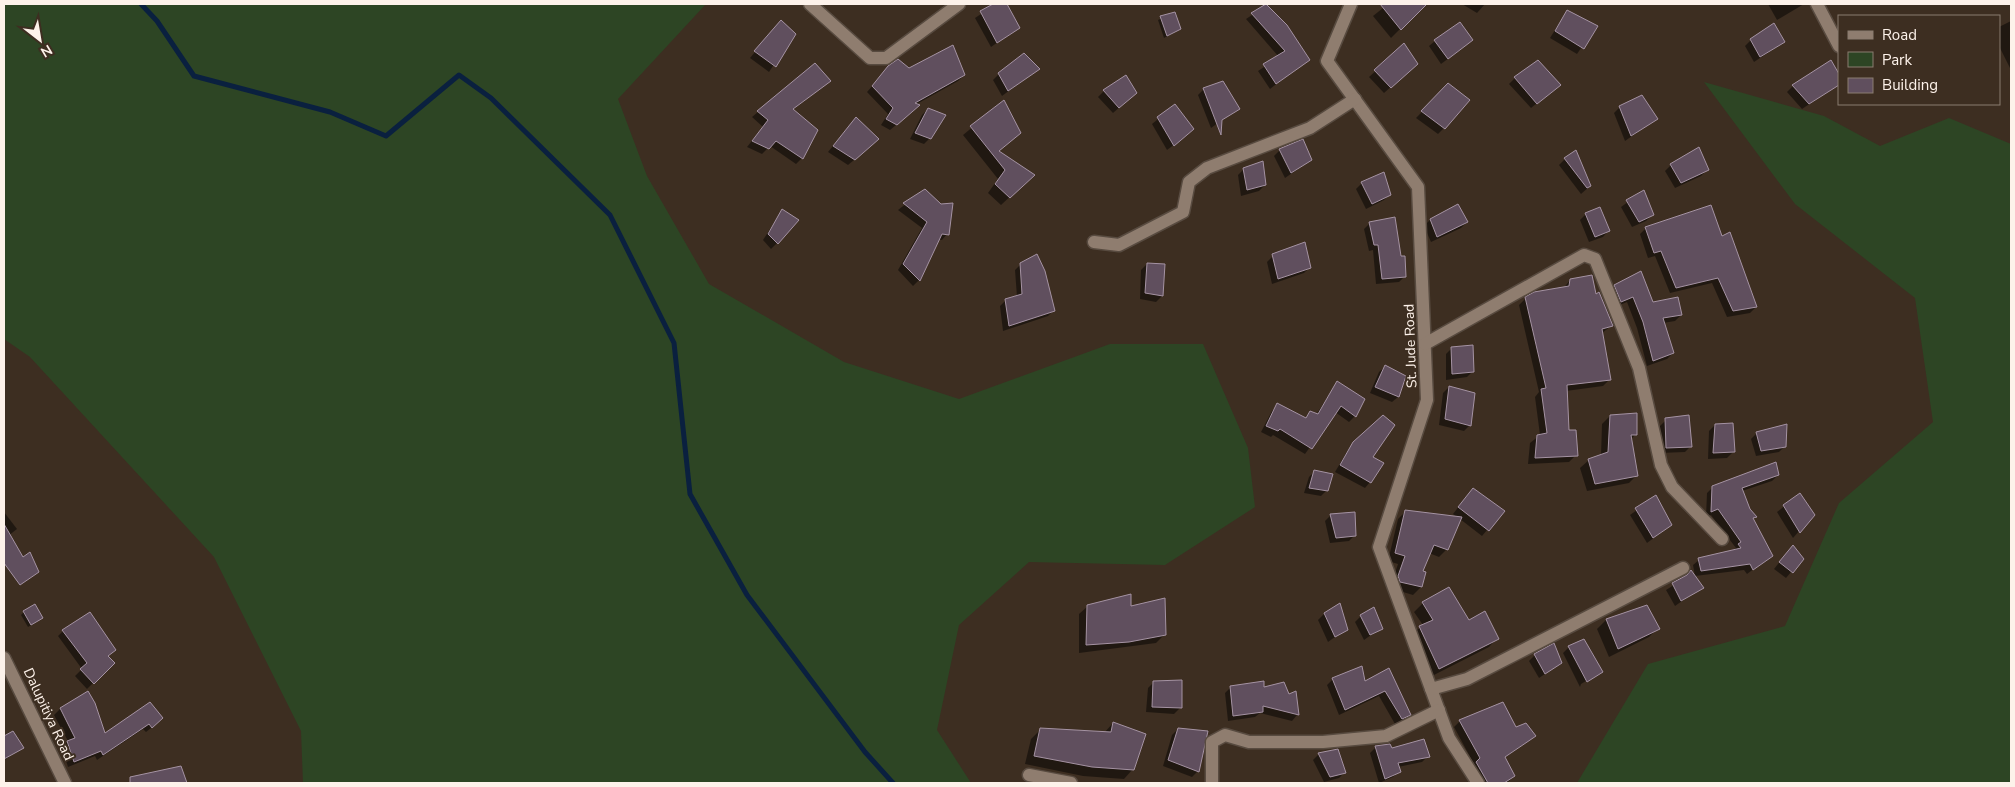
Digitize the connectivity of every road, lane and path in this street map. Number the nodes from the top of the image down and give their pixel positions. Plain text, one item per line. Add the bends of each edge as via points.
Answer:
1 (810, 4) edge
2 (959, 4) edge
3 (1351, 4) edge
4 (1817, 4) edge
5 (1838, 44) edge
6 (1355, 99) junction
7 (1094, 242) dead end
8 (1425, 344) junction
9 (1722, 539) dead end
10 (1683, 568) dead end
11 (4, 658) edge
12 (1431, 689) junction
13 (1438, 710) junction
14 (1030, 775) dead end
15 (65, 783) edge
16 (1070, 783) edge
17 (1212, 783) edge
18 (1478, 783) edge

1 - 2 street via 870,58 886,58
3 - 6 street, St. Jude Road via 1327,61
4 - 5 street
6 - 7 street via 1310,128 1207,168 1189,182 1183,212 1120,245
6 - 8 street, St. Jude Road via 1418,187
8 - 9 street via 1584,256 1595,259 1640,368 1661,465 1672,487
8 - 12 street, St. Jude Road via 1427,400 1380,547
10 - 12 street via 1467,679
11 - 15 street, Dalupitiya Road
12 - 13 street, St. Jude Road
13 - 17 street via 1386,736 1323,742 1249,742 1225,735 1212,742
13 - 18 street, St. Jude Road via 1449,738
14 - 16 street

